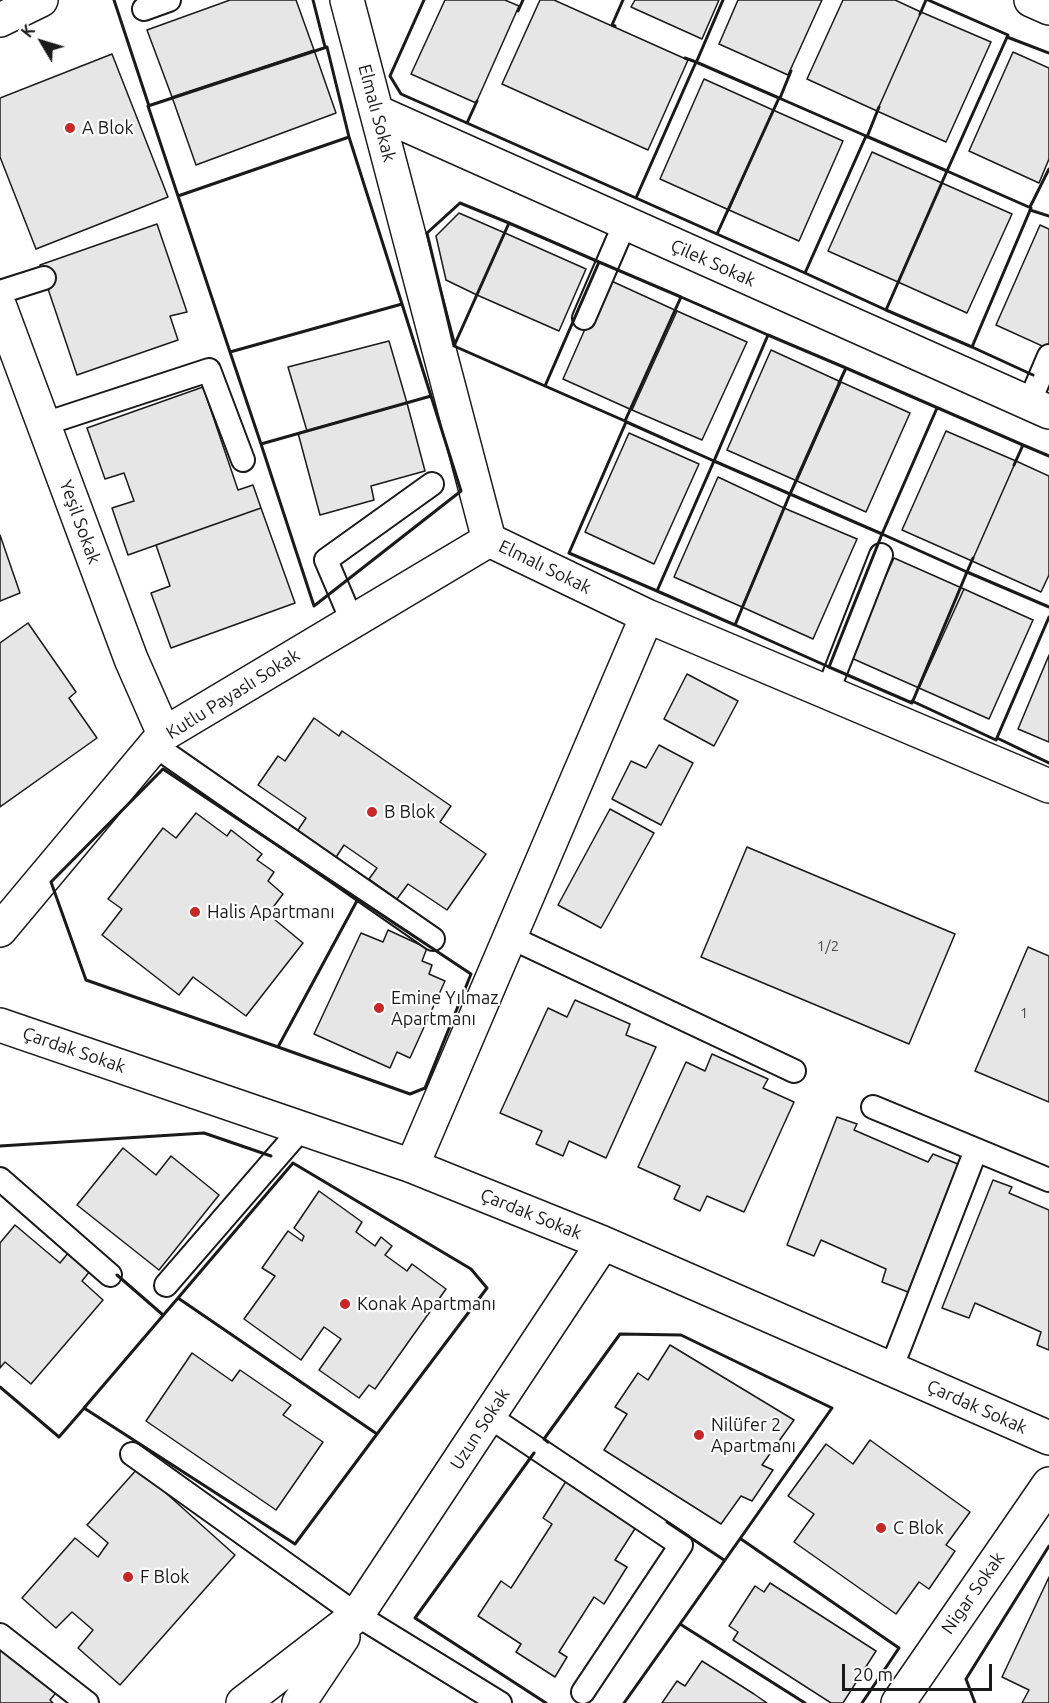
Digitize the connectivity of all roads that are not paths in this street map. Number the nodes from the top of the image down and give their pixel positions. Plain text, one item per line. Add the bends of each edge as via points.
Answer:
1 (41, 0) edge
2 (169, 0) edge
3 (347, 0) edge
4 (1031, 0) edge
5 (1049, 8) edge
6 (144, 9) dead end
7 (0, 20) edge
8 (377, 112) junction
9 (625, 223) junction
10 (44, 278) dead end
11 (0, 292) edge
12 (0, 307) edge
13 (584, 318) dead end
14 (8, 353) edge
15 (1049, 356) edge
16 (1039, 408) edge
17 (44, 424) junction
18 (243, 460) dead end
19 (432, 484) dead end
20 (489, 540) junction
21 (881, 555) dead end
22 (647, 616) junction
23 (352, 621) junction
24 (827, 693) junction
25 (159, 740) junction
26 (1049, 786) edge
27 (0, 930) edge
28 (510, 937) junction
29 (434, 939) dead end
30 (0, 1025) edge
31 (794, 1071) dead end
32 (873, 1107) dead end
33 (301, 1129) junction
34 (976, 1150) junction
35 (412, 1166) junction
36 (0, 1179) edge
37 (1049, 1180) edge
38 (603, 1243) junction
39 (110, 1275) dead end
40 (166, 1285) dead end
41 (891, 1369) junction
42 (490, 1417) junction
43 (1049, 1438) edge
44 (132, 1454) dead end
45 (1049, 1484) edge
46 (357, 1615) junction
47 (0, 1635) edge
48 (583, 1692) dead end
49 (909, 1700) edge
50 (87, 1703) edge
51 (243, 1703) edge
52 (299, 1703) edge
53 (500, 1703) edge

1 - 7 street
2 - 6 lane
3 - 8 street, Elmalı Sokak
4 - 5 street
8 - 9 street, Çilek Sokak
8 - 20 street, Elmalı Sokak
9 - 13 lane
9 - 16 street, Çilek Sokak
10 - 11 lane
12 - 14 street, Yeşil Sokak
14 - 17 street, Yeşil Sokak
15 - 16 lane
17 - 18 lane via 208,370
17 - 25 street, Yeşil Sokak
19 - 23 lane via 326,560
20 - 22 street, Elmalı Sokak
20 - 23 street, Kutlu Payaslı Sokak
21 - 24 lane
22 - 24 street, Elmalı Sokak
22 - 28 street
23 - 25 street, Kutlu Payaslı Sokak
24 - 26 street, Elmalı Sokak
25 - 27 street, Kutlu Payaslı Sokak
25 - 29 lane
28 - 31 lane
28 - 35 street
30 - 33 street, Çardak Sokak
32 - 34 lane
33 - 35 street, Çardak Sokak
33 - 40 lane
34 - 37 lane
34 - 41 lane
35 - 38 street, Çardak Sokak
36 - 39 lane
38 - 41 street, Çardak Sokak
38 - 42 street, Uzun Sokak
41 - 43 street, Çardak Sokak
42 - 46 street, Uzun Sokak
42 - 48 lane via 681,1545
44 - 46 lane
45 - 49 street, Nigar Sokak
46 - 51 street, Uzun Sokak
46 - 52 street, Uzun Sokak
46 - 53 lane
47 - 50 lane

